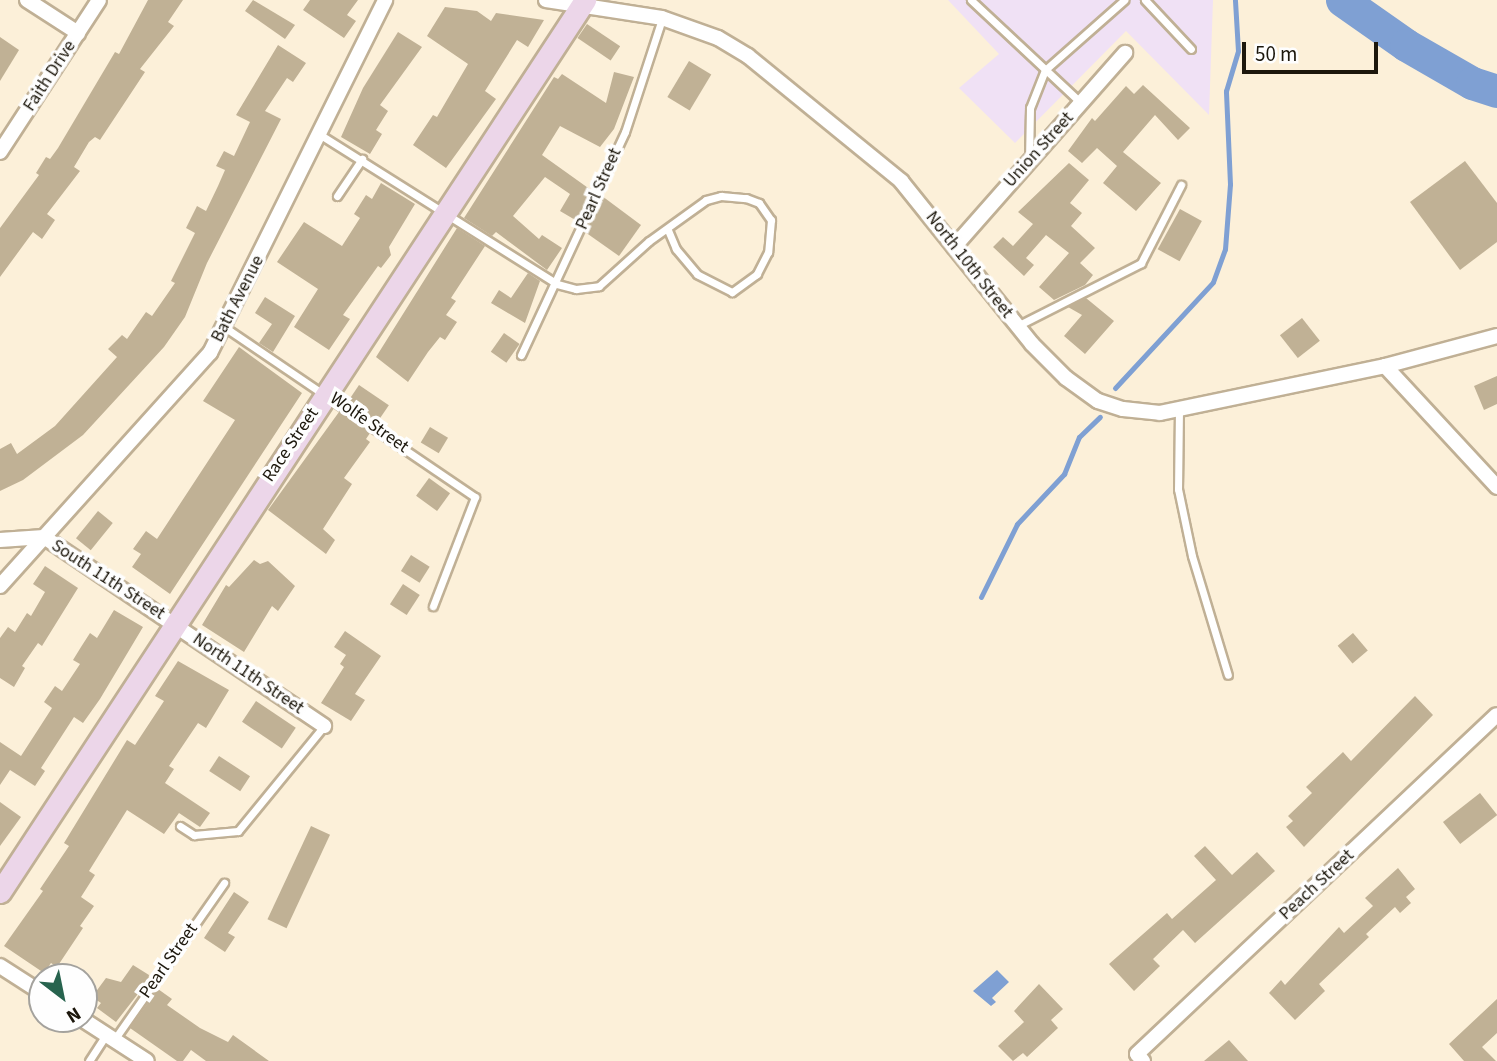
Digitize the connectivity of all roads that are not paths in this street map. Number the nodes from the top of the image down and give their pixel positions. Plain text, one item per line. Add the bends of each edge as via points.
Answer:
1 (27, 0) edge
2 (99, 0) edge
3 (385, 0) edge
4 (546, 0) edge
5 (971, 0) edge
6 (1124, 0) edge
7 (1145, 0) edge
8 (583, 2) edge
9 (662, 18) junction
10 (78, 33) junction
11 (1191, 50) dead end
12 (1125, 54) dead end
13 (1045, 70) junction
14 (1081, 103) junction
15 (318, 134) junction
16 (0, 152) edge
17 (362, 159) junction
18 (1030, 161) junction
19 (1181, 185) dead end
20 (337, 196) dead end
21 (444, 210) junction
22 (668, 230) junction
23 (954, 247) junction
24 (557, 284) junction
25 (1017, 326) junction
26 (226, 328) junction
27 (1497, 336) edge
28 (521, 355) dead end
29 (1385, 366) junction
30 (327, 393) junction
31 (1179, 409) junction
32 (1497, 488) edge
33 (44, 537) junction
34 (0, 540) edge
35 (0, 586) edge
36 (433, 606) dead end
37 (173, 622) junction
38 (1228, 675) dead end
39 (1497, 715) edge
40 (324, 726) joint
41 (180, 826) dead end
42 (224, 883) dead end
43 (0, 892) edge
44 (0, 965) edge
45 (28, 984) edge
46 (98, 1029) edge
47 (110, 1037) junction
48 (1140, 1058) edge
49 (89, 1061) edge
50 (147, 1061) edge

1 - 10 street
2 - 10 street, Faith Drive
3 - 15 street, Bath Avenue
4 - 8 street, North 10th Street
5 - 13 lane
6 - 13 lane
7 - 11 lane
8 - 9 street, North 10th Street
8 - 21 main road, Race Street
9 - 23 street, North 10th Street via 718,38 748,56 901,181
9 - 24 lane, Pearl Street via 625,132
10 - 16 street, Faith Drive
12 - 14 street, Union Street
13 - 14 lane
13 - 18 lane via 1030,107
14 - 18 street, Union Street
15 - 17 lane
15 - 26 street, Bath Avenue
17 - 20 lane
17 - 21 lane
18 - 23 street, Union Street
19 - 25 lane via 1141,262
21 - 24 lane
21 - 30 main road, Race Street
22 - 22 lane via 706,200 721,196 760,203 771,220 768,252 757,274 744,288 732,292 697,274 676,250
22 - 24 lane via 599,286 586,290
23 - 25 street, North 10th Street
24 - 28 lane, Pearl Street
25 - 31 street, North 10th Street via 1066,378 1098,401 1149,413
26 - 30 lane, Wolfe Street
26 - 33 street, Bath Avenue via 197,369
27 - 29 street, North 10th Street
29 - 31 street, North 10th Street
29 - 32 street
30 - 36 lane, Wolfe Street via 475,497
30 - 37 main road, Race Street
31 - 38 lane via 1178,489 1192,556
33 - 34 street
33 - 35 street, Bath Avenue
33 - 37 street, South 11th Street
37 - 40 street, North 11th Street
37 - 43 main road, Race Street
39 - 48 street, Peach Street
40 - 41 lane via 238,831 194,835
42 - 47 lane, Pearl Street
44 - 45 street
46 - 47 street
47 - 49 lane, Pearl Street
47 - 50 street

